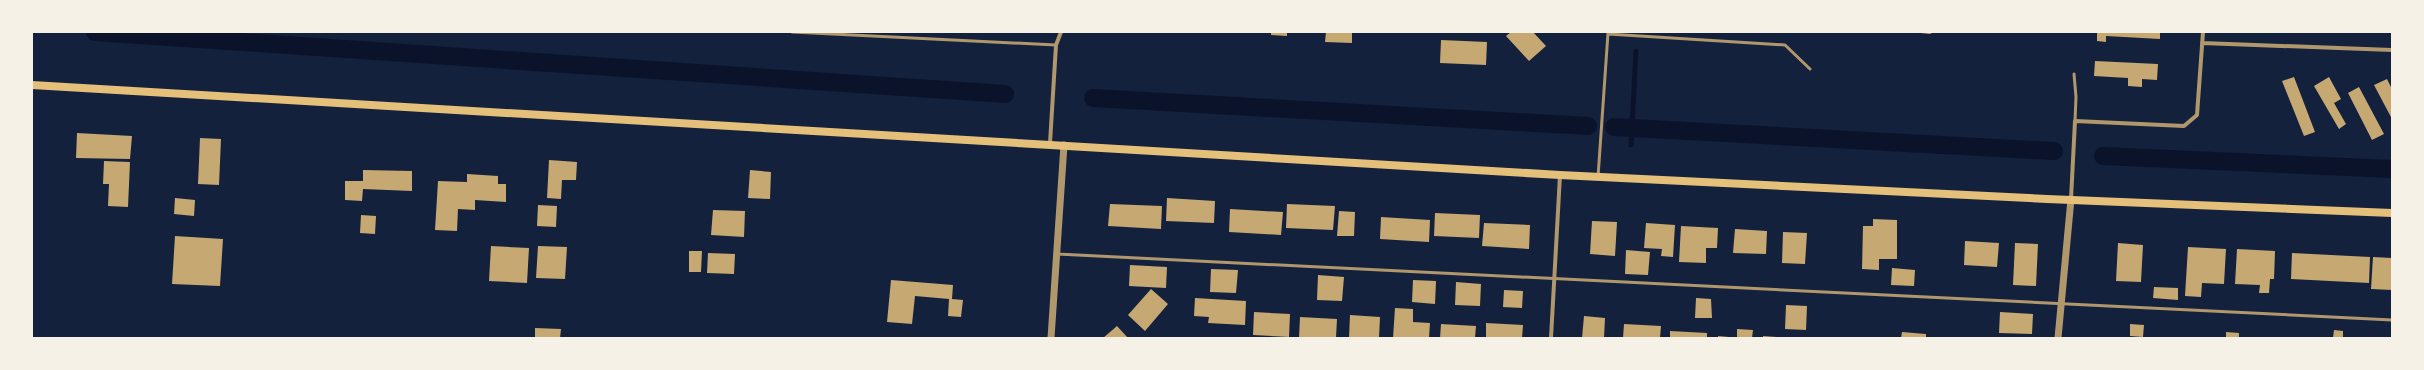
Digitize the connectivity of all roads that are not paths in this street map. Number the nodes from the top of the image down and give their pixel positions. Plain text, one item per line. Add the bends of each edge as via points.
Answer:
1 (792, 32) edge
2 (1060, 32) edge
3 (2202, 32) edge
4 (1608, 33) edge
5 (2202, 43) junction
6 (1056, 45) junction
7 (2392, 50) edge
8 (1810, 69) dead end
9 (2074, 74) dead end
10 (32, 85) edge
11 (2075, 122) junction
12 (1050, 143) junction
13 (1064, 145) junction
14 (1560, 175) junction
15 (1598, 177) junction
16 (2071, 199) junction
17 (2392, 213) edge
18 (1057, 254) junction
19 (1554, 280) junction
20 (2061, 304) junction
21 (2392, 320) edge
22 (1051, 338) edge
23 (1550, 338) edge
24 (2058, 338) edge

1 - 6 lane
2 - 6 street
3 - 5 street
4 - 8 lane via 1785,45
4 - 15 lane
5 - 7 street
5 - 11 street via 2197,115 2184,126
6 - 12 street
9 - 11 lane
10 - 12 main road
11 - 16 street
12 - 13 main road
13 - 14 main road
13 - 18 street
14 - 15 main road
14 - 19 street
15 - 16 main road
16 - 17 main road
16 - 20 street
18 - 19 lane
18 - 22 street
19 - 20 lane
19 - 23 street
20 - 21 lane
20 - 24 street

